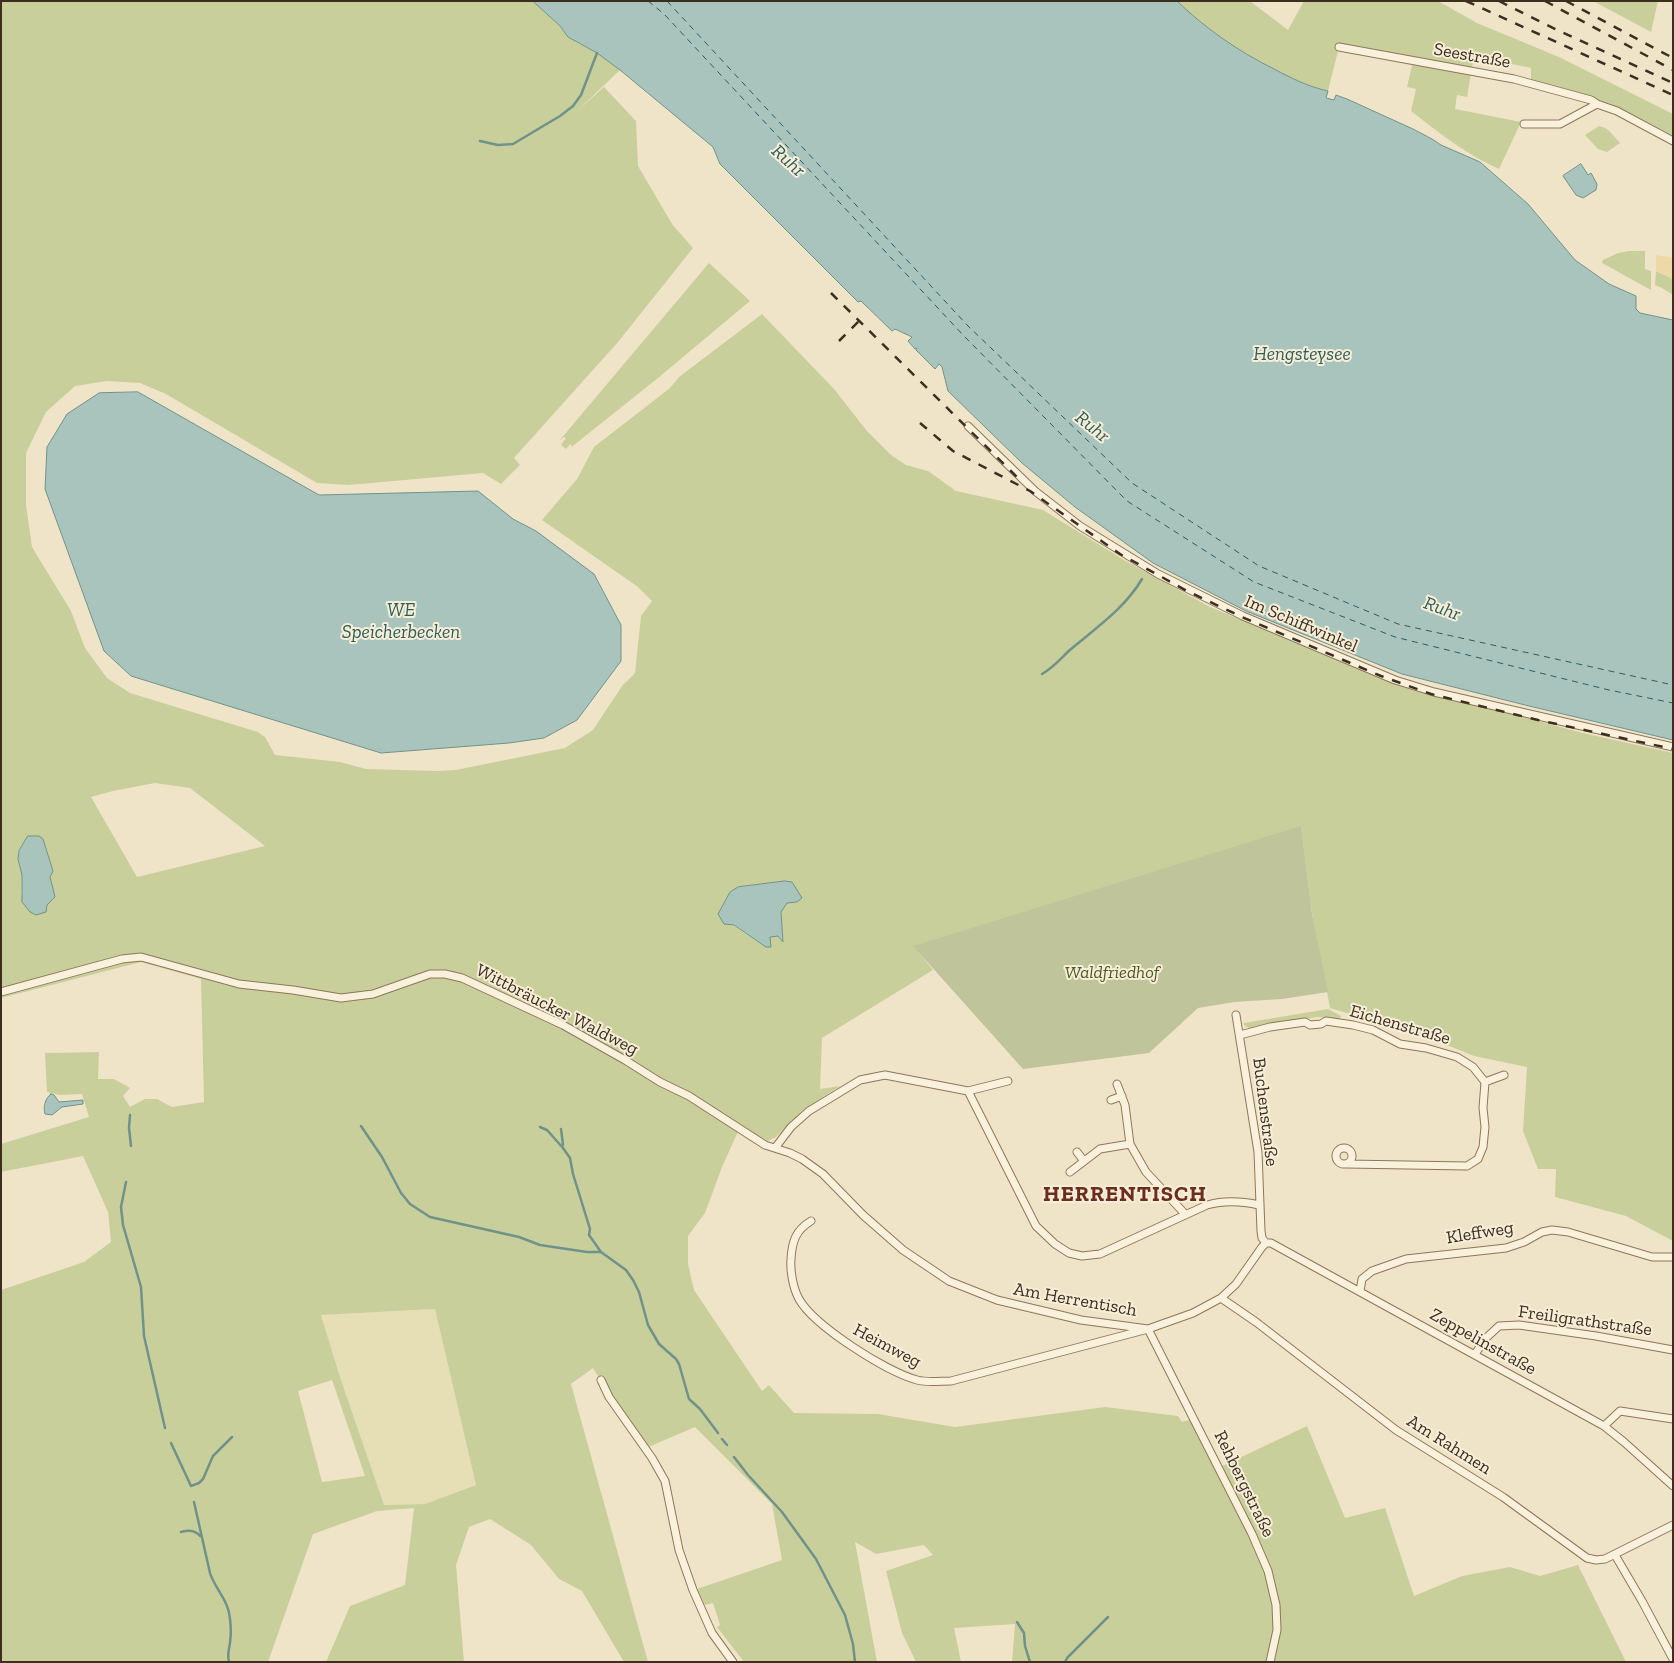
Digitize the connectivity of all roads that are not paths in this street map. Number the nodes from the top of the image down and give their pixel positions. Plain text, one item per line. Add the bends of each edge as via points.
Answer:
1 (1338, 47) dead end
2 (1597, 104) junction
3 (1524, 124) dead end
4 (1673, 142) edge
5 (968, 426) dead end
6 (1673, 747) edge
7 (1, 992) edge
8 (1236, 1015) dead end
9 (1240, 1035) junction
10 (1504, 1075) dead end
11 (1008, 1081) dead end
12 (1485, 1082) junction
13 (1117, 1084) dead end
14 (968, 1091) junction
15 (1122, 1096) junction
16 (1111, 1100) dead end
17 (1130, 1144) junction
18 (776, 1148) junction
19 (1077, 1152) dead end
20 (1084, 1161) junction
21 (1346, 1164) dead end
22 (1070, 1172) dead end
23 (1259, 1206) junction
24 (1185, 1214) junction
25 (811, 1221) dead end
26 (1266, 1243) junction
27 (1673, 1257) edge
28 (1360, 1291) junction
29 (1221, 1298) junction
30 (1148, 1329) junction
31 (1673, 1350) edge
32 (1475, 1354) junction
33 (601, 1380) dead end
34 (1673, 1419) edge
35 (1604, 1426) junction
36 (1673, 1486) edge
37 (1673, 1525) edge
38 (1615, 1555) junction
39 (1673, 1659) edge
40 (733, 1662) edge
41 (1270, 1662) edge

1 - 2 street, Seestraße via 1514,79
2 - 3 street via 1560,124
2 - 4 street, Seestraße
5 - 6 street, Im Schiffwinkel via 1035,491 1080,526 1158,574 1244,616 1395,680 1434,692
7 - 18 street, Wittbräucker Waldweg via 122,959 141,957 239,984 341,998 373,994 430,974 445,974 462,978 563,1025 689,1096 761,1143
8 - 9 street, Buchenstraße
9 - 12 street, Eichenstraße via 1305,1022 1310,1025 1326,1022 1353,1025 1373,1030 1400,1044 1457,1057 1473,1066
9 - 23 street, Buchenstraße via 1258,1152
10 - 12 street
11 - 14 street
12 - 21 street via 1483,1147 1478,1159 1467,1166
13 - 15 street
14 - 18 street via 885,1075 860,1080 809,1111
14 - 24 street via 1036,1226 1069,1253 1082,1256 1100,1254
15 - 16 street
15 - 17 street
17 - 20 street via 1100,1149
17 - 24 street via 1146,1172
18 - 30 street, Am Herrentisch via 790,1152 823,1174 903,1250 948,1281 997,1300 1054,1315
19 - 20 street
20 - 22 street
23 - 24 street via 1221,1201
23 - 26 street, Buchenstraße via 1260,1231
25 - 30 street, Heimweg via 801,1227 792,1252 792,1277 799,1300 860,1352 916,1380 951,1381
26 - 28 street, Zeppelinstraße
26 - 29 street, Am Herrentisch via 1236,1284
27 - 28 street, Kleffweg via 1652,1257 1552,1230 1506,1248 1406,1259 1372,1271 1362,1279
28 - 32 street, Zeppelinstraße
29 - 30 street, Am Herrentisch via 1193,1313
29 - 38 street, Am Rahmen via 1396,1430 1503,1497 1587,1558 1596,1560
30 - 41 street, Rehbergstraße via 1268,1570 1276,1605 1277,1630
31 - 32 street, Freiligrathstraße via 1519,1324 1499,1326
32 - 35 street, Zeppelinstraße
33 - 40 street via 665,1481 680,1550 693,1590 712,1633
34 - 35 street via 1620,1411
35 - 36 street, Zeppelinstraße
37 - 38 street, Am Rahmen
38 - 39 street

